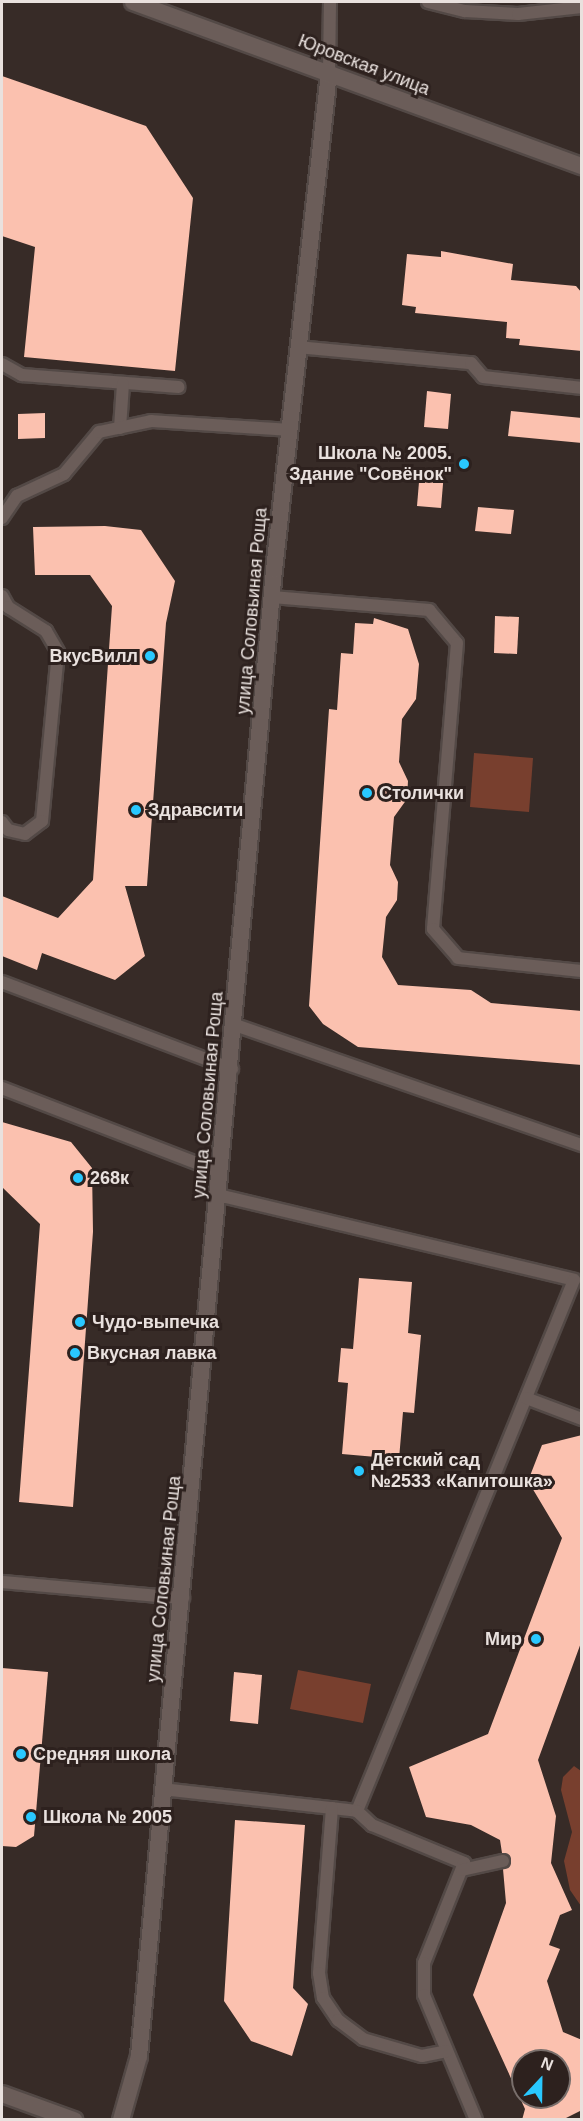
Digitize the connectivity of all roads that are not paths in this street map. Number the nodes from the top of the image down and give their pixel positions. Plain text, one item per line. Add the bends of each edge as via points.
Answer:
1 (133, 2) edge
2 (330, 2) edge
3 (428, 2) edge
4 (582, 8) edge
5 (329, 73) junction
6 (582, 166) edge
7 (297, 347) junction
8 (2, 364) edge
9 (123, 384) junction
10 (179, 387) dead end
11 (582, 388) edge
12 (120, 428) junction
13 (290, 430) junction
14 (3, 512) edge
15 (2, 596) edge
16 (272, 597) junction
17 (2, 822) edge
18 (582, 971) edge
19 (2, 982) edge
20 (235, 1025) junction
21 (231, 1069) junction
22 (2, 1088) edge
23 (582, 1144) edge
24 (220, 1172) junction
25 (218, 1195) junction
26 (526, 1398) junction
27 (582, 1419) edge
28 (2, 1582) edge
29 (183, 1598) junction
30 (162, 1789) junction
31 (332, 1808) junction
32 (357, 1811) junction
33 (502, 1860) dead end
34 (462, 1870) junction
35 (447, 2051) junction
36 (2, 2094) edge
37 (74, 2120) edge
38 (121, 2120) edge
39 (476, 2120) edge

1 - 5 street, Юровская улица
2 - 5 lane
3 - 4 lane via 465,11 518,14
5 - 6 street, Юровская улица
5 - 7 street, улица Соловьиная Роща
7 - 11 lane via 471,363 483,377
7 - 13 street, улица Соловьиная Роща
8 - 9 lane via 22,375
9 - 10 lane
9 - 12 lane
12 - 13 lane via 151,421
12 - 14 lane via 99,432 64,474 17,496
13 - 16 street, улица Соловьиная Роща
15 - 17 lane via 8,608 46,631 58,652 42,821 25,834 8,831
16 - 18 lane via 429,610 457,643 433,929 458,958
16 - 20 street, улица Соловьиная Роща
19 - 21 lane
20 - 21 street, улица Соловьиная Роща
20 - 23 lane
21 - 24 street, улица Соловьиная Роща
22 - 24 lane
24 - 25 street, улица Соловьиная Роща
25 - 26 lane via 574,1280
25 - 29 street, улица Соловьиная Роща
26 - 27 lane
26 - 32 lane
28 - 29 lane
29 - 30 street, улица Соловьиная Роща
30 - 31 lane
30 - 38 street, улица Соловьиная Роща via 139,2056
31 - 32 lane
31 - 35 lane via 319,1973 323,1998 338,2020 363,2039 422,2056
32 - 34 lane via 372,1825 464,1863
33 - 34 lane
34 - 35 lane via 424,1963 424,1995
35 - 39 lane
36 - 37 street

